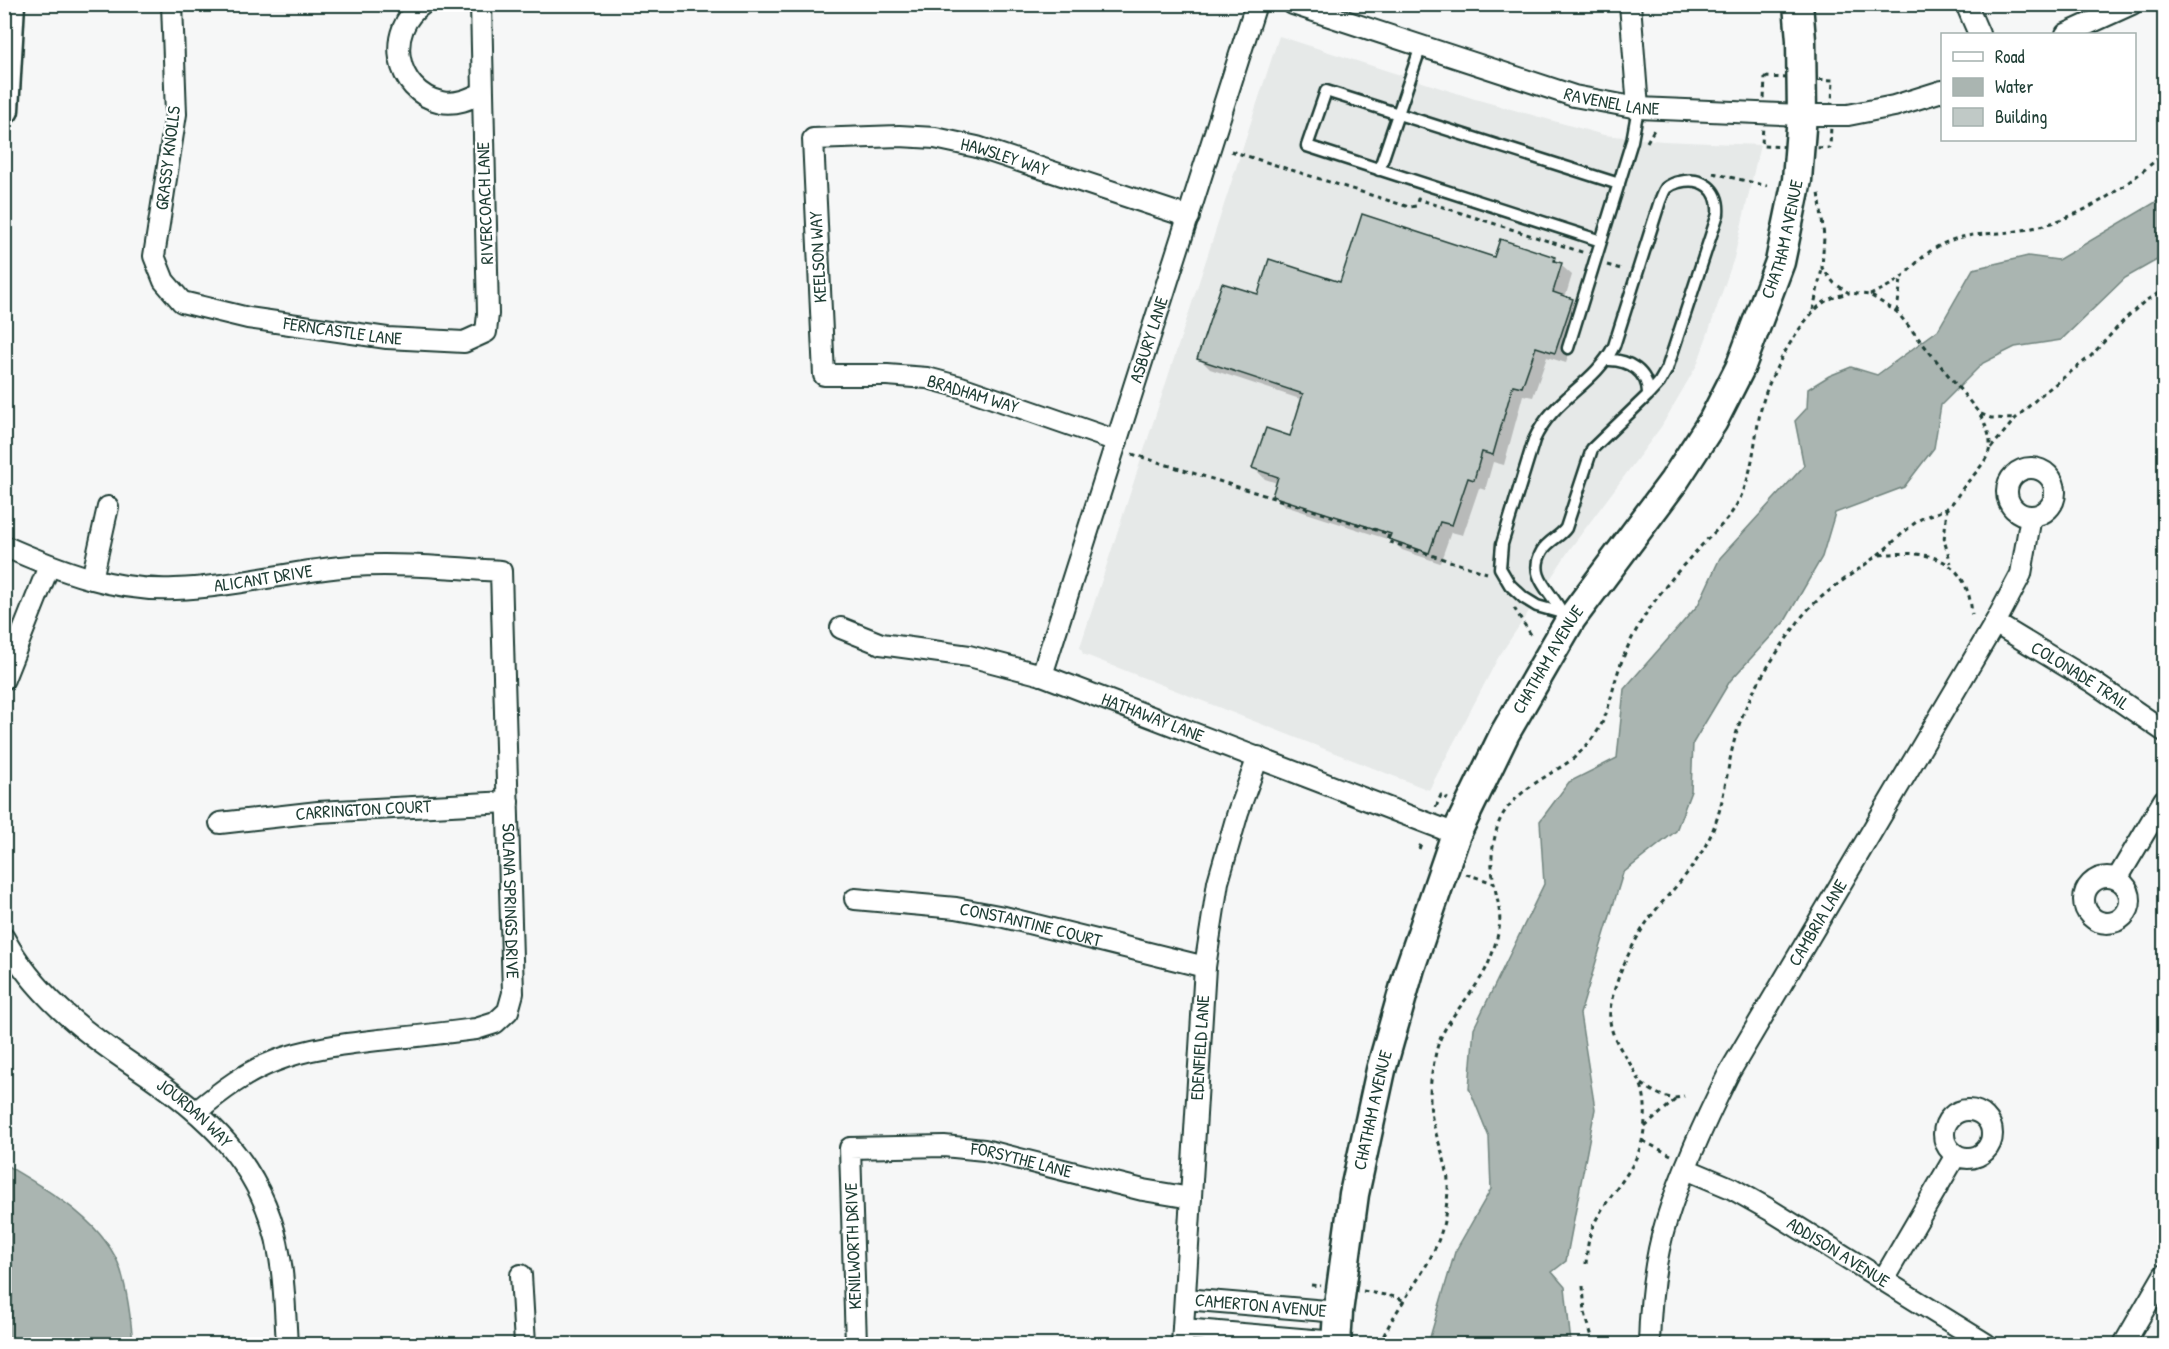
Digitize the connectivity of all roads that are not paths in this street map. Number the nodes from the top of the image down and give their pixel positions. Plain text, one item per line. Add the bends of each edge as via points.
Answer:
1 (10, 4) edge
2 (172, 4) edge
3 (423, 4) edge
4 (1256, 4) edge
5 (1293, 4) edge
6 (1630, 4) edge
7 (1798, 4) edge
8 (1966, 4) edge
9 (2132, 4) edge
10 (480, 5) edge
11 (1979, 33) edge
12 (2068, 33) edge
13 (1421, 46) junction
14 (1941, 91) edge
15 (482, 93) junction
16 (1638, 108) junction
17 (4, 110) edge
18 (1398, 114) junction
19 (1802, 115) junction
20 (813, 139) joint
21 (1379, 170) junction
22 (1619, 184) junction
23 (1189, 217) junction
24 (1601, 241) junction
25 (182, 302) joint
26 (488, 314) joint
27 (1568, 348) dead end
28 (1607, 360) junction
29 (824, 375) joint
30 (1648, 395) junction
31 (1125, 447) junction
32 (108, 507) dead end
33 (2031, 516) dead end
34 (4, 546) edge
35 (50, 566) junction
36 (92, 579) junction
37 (502, 599) joint
38 (1567, 616) junction
39 (1995, 623) junction
40 (841, 628) dead end
41 (1042, 675) junction
42 (4, 679) edge
43 (2164, 731) edge
44 (1258, 757) junction
45 (2164, 800) edge
46 (507, 802) junction
47 (220, 823) dead end
48 (1456, 834) junction
49 (2117, 879) dead end
50 (855, 898) dead end
51 (4, 938) edge
52 (1205, 967) junction
53 (197, 1111) junction
54 (850, 1148) joint
55 (1956, 1155) dead end
56 (1686, 1169) junction
57 (1191, 1198) junction
58 (521, 1275) dead end
59 (2164, 1275) edge
60 (1884, 1280) junction
61 (1185, 1299) junction
62 (1338, 1312) junction
63 (1182, 1337) edge
64 (1336, 1343) edge
65 (286, 1344) edge
66 (525, 1344) edge
67 (856, 1344) edge
68 (1649, 1344) edge
69 (1986, 1344) edge
70 (2124, 1344) edge

1 - 17 street
2 - 25 street, GRASSY KNOLLS via 176,114 154,256 164,281
3 - 15 street via 406,21 399,40 399,61 408,80 422,94 442,102 463,101
4 - 23 street, ASBURY LANE
5 - 13 street, RAVENEL LANE
6 - 16 street
7 - 19 street, CHATHAM AVENUE
8 - 11 street
9 - 12 street
10 - 15 street, RIVERCOACH LANE
13 - 16 street, RAVENEL LANE via 1574,96
13 - 18 lane
14 - 19 street, RAVENEL LANE via 1848,115
15 - 26 street, RIVERCOACH LANE
16 - 19 street, RAVENEL LANE
16 - 22 lane
18 - 21 lane
18 - 21 lane via 1326,91 1308,146
18 - 22 lane
19 - 38 street, CHATHAM AVENUE via 1797,180 1780,262 1740,368 1713,421 1680,471
20 - 23 street, HAWSLEY WAY via 935,138 977,147
20 - 29 street, KEELSON WAY
21 - 24 lane
22 - 24 lane
23 - 31 street, ASBURY LANE
24 - 27 lane
25 - 26 street, FERNCASTLE LANE via 248,318 387,338 464,342 486,332
28 - 30 lane via 1617,359 1636,368 1644,376
28 - 30 lane via 1619,334 1659,201 1673,184 1685,180 1705,183 1719,201 1718,214 1667,369
28 - 38 lane via 1555,406 1539,427 1502,544 1500,568 1509,585 1537,606
29 - 31 street, BRADHAM WAY via 927,378
30 - 38 lane via 1592,449 1566,528 1542,551 1537,572 1541,583
31 - 41 street, ASBURY LANE
32 - 36 street
33 - 39 street, CAMBRIA LANE via 2021,574
34 - 35 street, ALICANT DRIVE
35 - 36 street, ALICANT DRIVE
35 - 42 street
36 - 37 street, ALICANT DRIVE via 174,590 352,566 411,565 501,571
37 - 46 street, SOLANA SPRINGS DRIVE
38 - 48 street, CHATHAM AVENUE
39 - 43 street, COLONADE TRAIL
39 - 56 street, CAMBRIA LANE via 1729,1073
40 - 41 street, HATHAWAY LANE via 881,644 969,656
41 - 44 street, HATHAWAY LANE
44 - 48 street, HATHAWAY LANE
44 - 52 street, EDENFIELD LANE via 1218,882
45 - 49 street
46 - 47 street, CARRINGTON COURT via 318,812
46 - 53 street, SOLANA SPRINGS DRIVE via 513,993 507,1011 495,1023 476,1029 304,1051 249,1073
48 - 62 street, CHATHAM AVENUE via 1410,968 1382,1070 1354,1194
50 - 52 street, CONSTANTINE COURT via 957,908
51 - 53 street, JOURDAN WAY via 61,1011 94,1039
52 - 57 street, EDENFIELD LANE
53 - 65 street, JOURDAN WAY via 237,1155 262,1200 280,1256
54 - 57 street, FORSYTHE LANE via 944,1146 984,1150 1143,1190
54 - 67 street, KENILWORTH DRIVE
55 - 60 street
56 - 60 street, ADDISON AVENUE via 1731,1188
56 - 68 street, CAMBRIA LANE via 1666,1222 1654,1278
57 - 61 street, EDENFIELD LANE
58 - 66 street
59 - 70 street
60 - 69 street, ADDISON AVENUE
61 - 62 street, CAMERTON AVENUE
61 - 63 street, EDENFIELD LANE
62 - 64 street, CHATHAM AVENUE
63 - 64 street, CAMERTON AVENUE

